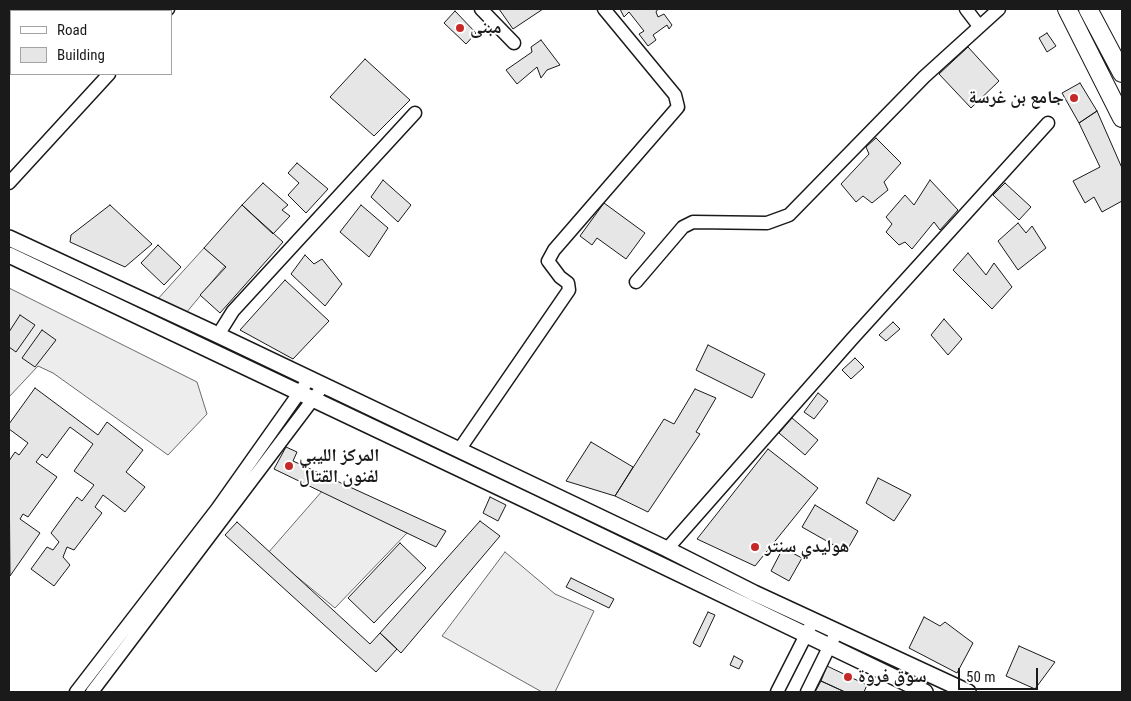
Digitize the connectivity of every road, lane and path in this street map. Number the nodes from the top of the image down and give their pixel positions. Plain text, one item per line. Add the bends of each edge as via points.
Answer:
1 (481, 9) edge
2 (604, 9) edge
3 (966, 9) edge
4 (999, 9) edge
5 (1067, 9) edge
6 (1088, 9) edge
7 (1093, 9) edge
8 (979, 26) junction
9 (514, 43) dead end
10 (1122, 47) edge
11 (1122, 73) edge
12 (107, 75) edge
13 (1112, 98) junction
14 (415, 113) dead end
15 (1122, 118) edge
16 (1048, 123) dead end
17 (1122, 126) edge
18 (9, 184) edge
19 (10, 240) edge
20 (27, 247) junction
21 (11, 260) edge
22 (636, 282) dead end
23 (218, 335) junction
24 (309, 379) junction
25 (323, 386) junction
26 (306, 396) junction
27 (460, 450) junction
28 (667, 549) junction
29 (813, 620) junction
30 (837, 631) junction
31 (806, 634) junction
32 (830, 646) junction
33 (96, 678) junction
34 (76, 692) edge
35 (92, 692) edge
36 (776, 692) edge
37 (807, 692) edge
38 (925, 692) edge
39 (968, 692) edge

1 - 9 street
2 - 27 street via 675,95 678,107 554,250 548,261 568,283 569,290
3 - 8 street
4 - 8 street
5 - 13 highway
6 - 11 highway
7 - 10 highway
8 - 22 street via 924,77 789,215 767,223 693,222 683,227
12 - 18 street
13 - 15 highway
13 - 17 highway
14 - 23 street via 233,311
16 - 28 street
19 - 20 main road
20 - 21 street
20 - 23 main road
21 - 26 main road
23 - 24 main road
24 - 25 main road
24 - 26 street
25 - 26 street
25 - 27 main road
26 - 31 main road
26 - 33 street via 222,513
27 - 28 main road
28 - 29 main road
29 - 30 main road
29 - 31 street
30 - 32 street
30 - 39 main road
31 - 32 main road
31 - 36 street
32 - 37 street
32 - 38 main road
33 - 34 street
33 - 35 street

